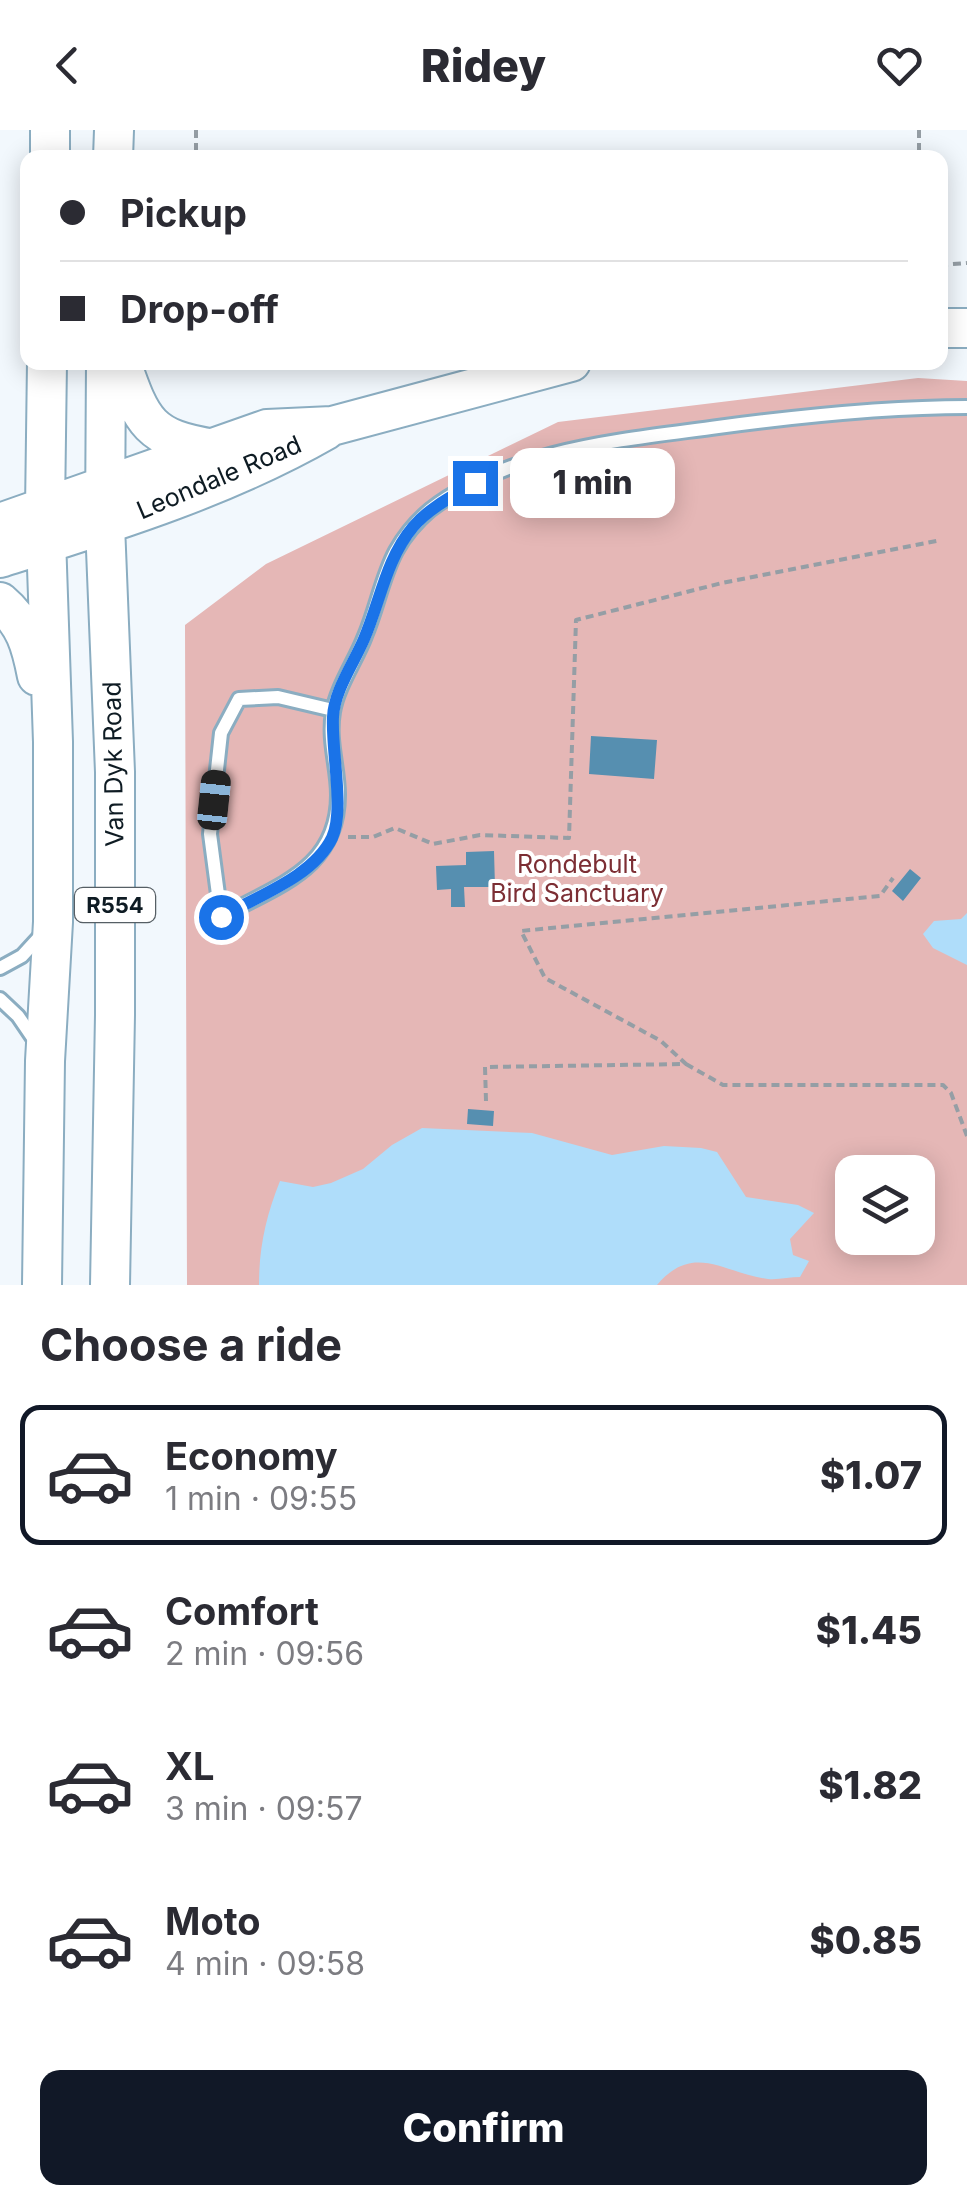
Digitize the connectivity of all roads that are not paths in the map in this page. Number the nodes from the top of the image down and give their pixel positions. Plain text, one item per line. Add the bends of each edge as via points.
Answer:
1 (47, 370) edge
2 (106, 370) edge
3 (126, 370) edge
4 (541, 370) edge
5 (967, 407) edge
6 (332, 426) junction
7 (214, 449) junction
8 (105, 507) junction
9 (0, 523) edge
10 (46, 526) junction
11 (0, 558) edge
12 (0, 602) edge
13 (333, 710) junction
14 (53, 742) junction
15 (53, 922) junction
16 (0, 968) edge
17 (0, 999) edge
18 (45, 1061) junction
19 (42, 1285) edge
20 (110, 1285) edge

1 - 10 main road, R554
2 - 8 main road, Van Dyk Road / R554
3 - 7 main road via 150,426 178,442
4 - 6 main road, Leondale Road
5 - 13 lane via 834,414 657,436 542,458 475,483 428,512 396,551
6 - 7 main road, Leondale Road via 268,430
6 - 8 main road, Leondale Road via 273,460
7 - 8 main road, Leondale Road
8 - 10 main road
8 - 20 main road, Van Dyk Road / R554 via 115,772
9 - 10 main road
10 - 11 main road
10 - 14 main road, R554
12 - 14 main road via 26,630
13 - 13 lane via 333,836 312,865 221,917 210,834 221,733 239,699 278,697
14 - 15 main road, R554
15 - 16 lane via 22,956
15 - 18 main road, R554
17 - 18 lane via 26,1026
18 - 19 main road, R554

